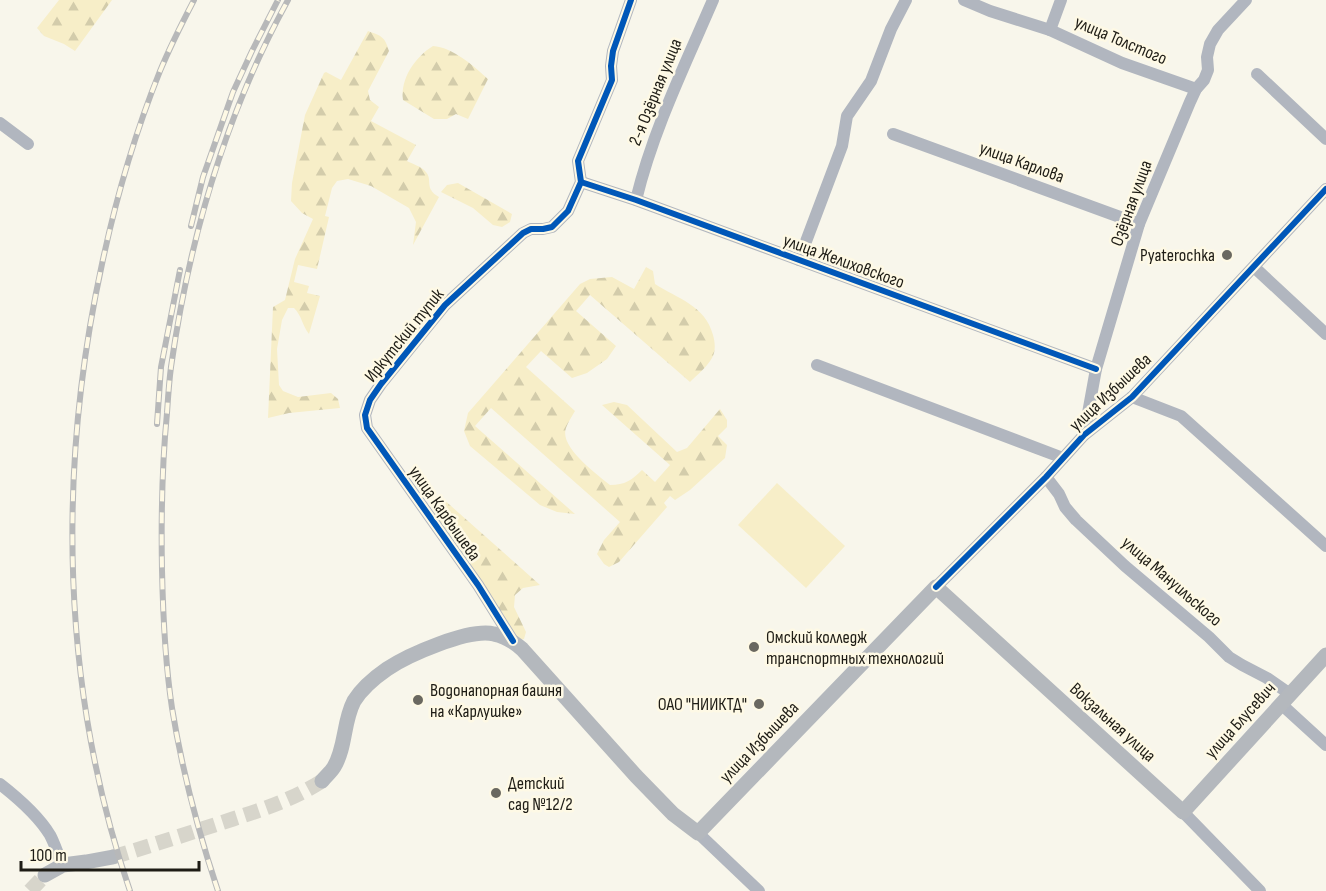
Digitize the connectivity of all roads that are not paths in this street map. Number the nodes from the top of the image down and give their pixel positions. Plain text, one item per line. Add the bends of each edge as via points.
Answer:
1 (631, 0) edge
2 (713, 0) edge
3 (906, 0) edge
4 (964, 0) edge
5 (1061, 0) edge
6 (1246, 0) edge
7 (1050, 30) junction
8 (1257, 74) dead end
9 (1196, 89) junction
10 (0, 123) edge
11 (893, 134) dead end
12 (1326, 139) edge
13 (28, 144) dead end
14 (581, 182) junction
15 (1326, 189) edge
16 (636, 200) junction
17 (1139, 224) junction
18 (799, 261) junction
19 (1254, 267) junction
20 (1326, 334) edge
21 (817, 365) dead end
22 (1096, 369) junction
23 (1132, 397) junction
24 (370, 400) joint
25 (1084, 435) junction
26 (1063, 458) junction
27 (1046, 477) junction
28 (1326, 546) edge
29 (936, 587) junction
30 (513, 641) junction
31 (1326, 655) edge
32 (1285, 699) junction
33 (1326, 745) edge
34 (322, 781) tunnel mouth
35 (0, 784) edge
36 (1183, 812) junction
37 (698, 833) junction
38 (113, 856) tunnel mouth
39 (63, 865) junction
40 (45, 874) tunnel mouth
41 (759, 891) edge
42 (1260, 891) edge

1 - 14 street, Иркутский тупик via 613,51 612,80 578,161
2 - 16 street, 2-я Озёрная улица via 644,166
3 - 18 street via 871,81 847,116 842,146
4 - 7 street, улица Толстого
5 - 7 street
6 - 9 street, Озёрная улица via 1210,44 1208,70
7 - 9 street, улица Толстого via 1122,63
8 - 12 street
9 - 17 street, Озёрная улица
10 - 13 street
11 - 17 street, улица Карлова
14 - 16 street, улица Желиховского
14 - 24 street, Иркутский тупик via 568,211 552,226 523,233 445,305
15 - 19 street, улица Избышева
16 - 18 street, улица Желиховского
17 - 22 street, Озёрная улица
18 - 22 street, улица Желиховского
19 - 20 street
19 - 23 street, улица Избышева
21 - 26 street
22 - 25 street, Озёрная улица
23 - 25 street, улица Избышева
23 - 28 street via 1181,416
24 - 30 street, улица Карбышева via 365,415 367,428
25 - 26 street, улица Избышева
26 - 27 street, улица Избышева
27 - 29 street, улица Избышева
27 - 32 street, улица Мануильского via 1076,520 1125,566 1229,657 1267,678
29 - 36 main road, Вокзальная улица
29 - 37 main road, улица Избышева
30 - 34 main road via 493,633 471,634 388,669 365,687 354,702 334,767
30 - 37 main road, улица Карбышева via 636,776
31 - 32 main road, улица Блусевич
32 - 33 street, улица Мануильского
32 - 36 main road, улица Блусевич
35 - 39 street via 38,819
36 - 42 street, Вокзальная улица
37 - 41 street, улица Карбышева
38 - 39 main road
39 - 40 main road

